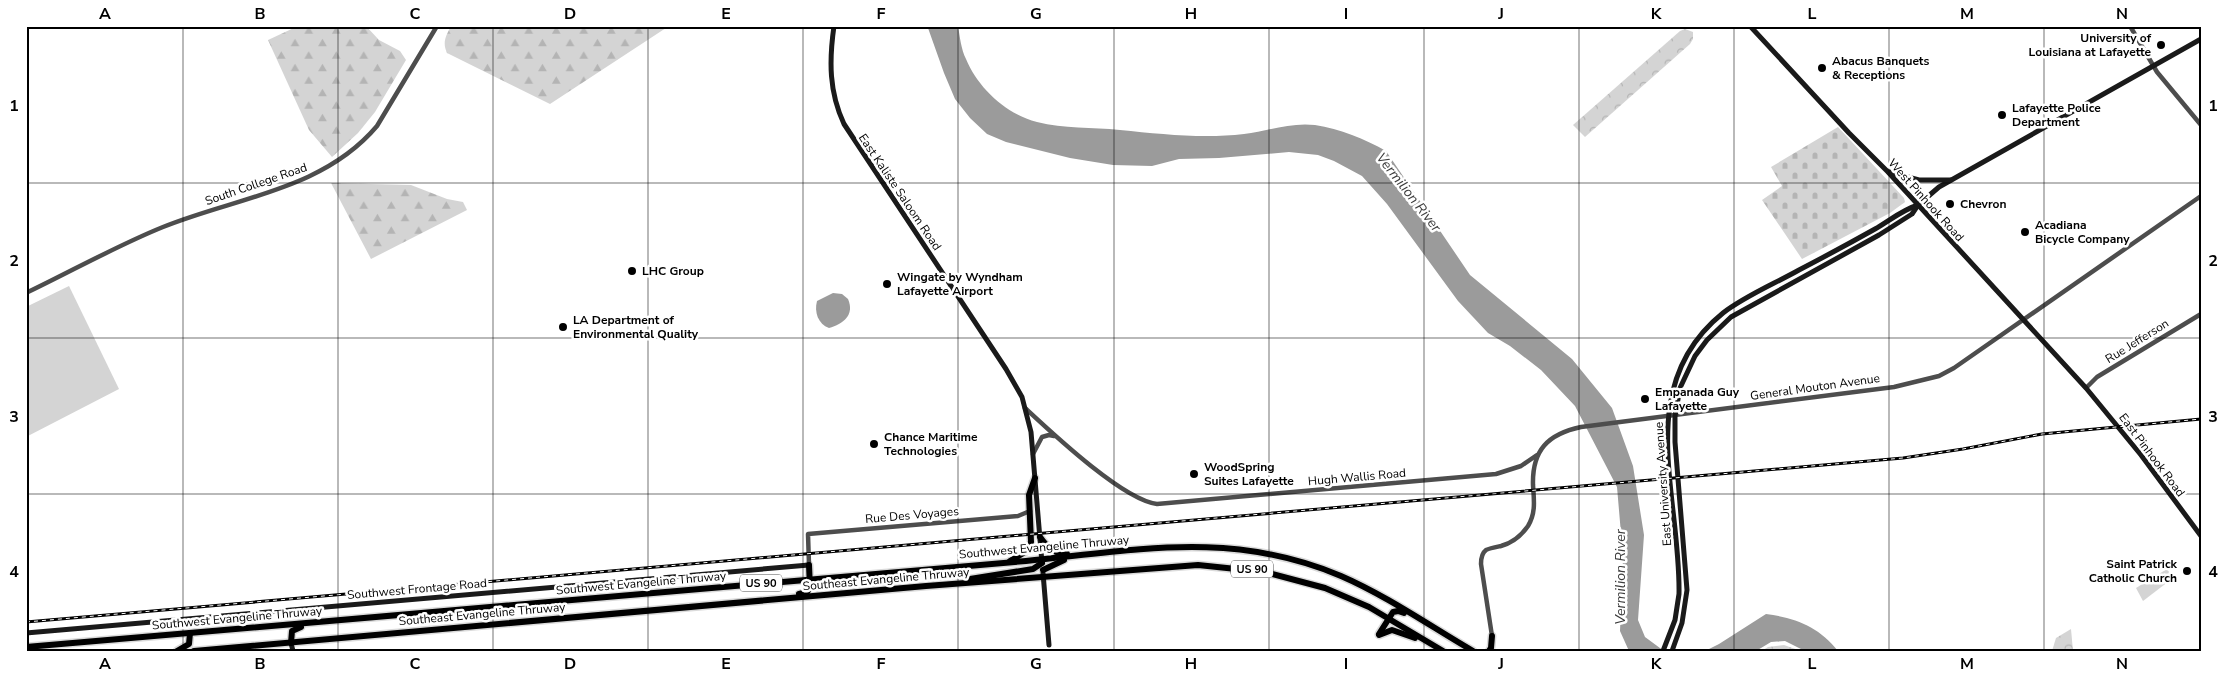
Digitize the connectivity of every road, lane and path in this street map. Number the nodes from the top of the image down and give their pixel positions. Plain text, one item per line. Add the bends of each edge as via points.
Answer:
1 (438, 26) edge
2 (834, 26) edge
3 (1750, 26) edge
4 (2130, 26) edge
5 (2201, 39) edge
6 (2153, 66) junction
7 (2201, 125) edge
8 (1888, 172) junction
9 (1952, 180) junction
10 (2201, 196) edge
11 (1918, 205) junction
12 (1833, 252) junction
13 (1837, 259) junction
14 (26, 293) edge
15 (2201, 314) edge
16 (1719, 317) junction
17 (2022, 320) junction
18 (1724, 323) junction
19 (2086, 388) junction
20 (1025, 408) junction
21 (1675, 416) junction
22 (1668, 417) junction
23 (1057, 437) junction
24 (1538, 455) junction
25 (1033, 456) junction
26 (1520, 467) junction
27 (1533, 474) junction
28 (1035, 478) junction
29 (1030, 511) junction
30 (1018, 516) junction
31 (1030, 522) junction
32 (2201, 536) edge
33 (1040, 537) junction
34 (1677, 552) junction
35 (1685, 552) junction
36 (1098, 554) junction
37 (1074, 556) junction
38 (1685, 559) junction
39 (1678, 560) junction
40 (1007, 562) junction
41 (809, 565) junction
42 (1043, 567) junction
43 (811, 579) junction
44 (792, 580) junction
45 (945, 585) junction
46 (789, 599) junction
47 (1413, 617) junction
48 (1389, 619) junction
49 (324, 622) junction
50 (1403, 627) junction
51 (26, 633) edge
52 (190, 633) junction
53 (1492, 636) junction
54 (291, 642) junction
55 (1049, 645) dead end
56 (1435, 646) junction
57 (26, 647) edge
58 (177, 651) edge
59 (194, 651) edge
60 (292, 651) edge
61 (1443, 651) edge
62 (1473, 651) edge
63 (1488, 651) edge
64 (1496, 651) edge
65 (1662, 651) edge
66 (1672, 651) edge

1 - 14 street, South College Road via 377,126 340,160 297,182 165,226
2 - 20 main road, East Kaliste Saloom Road via 830,56 832,84 845,126 1006,369
3 - 8 main road, West Pinhook Road
4 - 6 street
5 - 6 main road, East University Avenue
6 - 7 street
6 - 9 main road, East University Avenue
8 - 9 main road via 1919,180
8 - 11 main road, West Pinhook Road
9 - 11 main road, East University Avenue
10 - 17 street, General Mouton Avenue
11 - 12 main road, East University Avenue
11 - 13 main road, East University Avenue via 1912,214
11 - 17 main road, West Pinhook Road
12 - 13 main road
12 - 16 main road, East University Avenue
13 - 18 main road, East University Avenue
15 - 19 street, Rue Jefferson via 2097,377
16 - 18 main road
16 - 22 main road, East University Avenue via 1700,336 1686,357 1672,392
17 - 19 main road, West Pinhook Road
17 - 21 street, General Mouton Avenue via 1954,368 1920,382
18 - 21 main road, East University Avenue via 1691,363 1680,388
19 - 32 main road, East Pinhook Road
20 - 23 street, Hugh Wallis Road
20 - 25 main road, East Kaliste Saloom Road
21 - 22 street, General Mouton Avenue
21 - 35 main road, East University Avenue
22 - 24 street, General Mouton Avenue via 1581,428 1557,435
22 - 34 main road, East University Avenue
23 - 25 street via 1042,437
23 - 26 street, Hugh Wallis Road via 1131,495 1157,504 1496,474
24 - 26 street, Hugh Wallis Road
24 - 27 street, General Mouton Avenue
25 - 28 main road, East Kaliste Saloom Road
26 - 27 street
27 - 53 street, General Mouton Avenue via 1534,508 1527,527 1510,542 1486,550 1481,560
28 - 29 highway
28 - 33 main road, East Kaliste Saloom Road
29 - 30 street
29 - 31 highway
30 - 31 street
30 - 41 street, Rue Des Voyages via 808,534
31 - 40 highway via 1029,547
33 - 36 highway via 1052,550 1063,554
33 - 42 main road, East Kaliste Saloom Road
34 - 35 main road
34 - 39 main road, East University Avenue
35 - 38 main road, East University Avenue
36 - 37 highway, Southwest Evangeline Thruway / US 90
36 - 47 highway, Southwest Evangeline Thruway / US 90 via 1200,546 1263,552 1341,576
37 - 42 highway, Southwest Evangeline Thruway / US 90
37 - 42 highway
38 - 39 main road
38 - 66 main road, East University Avenue via 1686,603
39 - 65 main road, East University Avenue via 1679,594 1672,630
40 - 42 highway, Southwest Evangeline Thruway / US 90
40 - 43 highway, Southwest Evangeline Thruway / US 90
41 - 43 highway
41 - 44 highway via 805,572
41 - 51 main road, Southwest Frontage Road
42 - 45 highway, Southeast Evangeline Thruway / US 90
42 - 45 highway
42 - 48 highway, Southeast Evangeline Thruway / US 90 via 1213,565 1251,569 1325,588
42 - 55 main road, East Kaliste Saloom Road
43 - 44 highway, Southwest Evangeline Thruway / US 90
43 - 46 highway via 809,590
44 - 49 highway, Southwest Evangeline Thruway / US 90
45 - 46 highway, Southeast Evangeline Thruway / US 90
46 - 54 highway, Southeast Evangeline Thruway / US 90
47 - 48 highway via 1396,611
47 - 50 highway via 1402,618 1400,623
47 - 62 highway, Southwest Evangeline Thruway / US 90
48 - 50 highway, Southeast Evangeline Thruway / US 90
48 - 56 highway via 1379,635 1396,631
49 - 52 highway, Southwest Evangeline Thruway / US 90
49 - 54 highway via 294,629
50 - 56 highway, Southeast Evangeline Thruway / US 90
52 - 57 highway, Southwest Evangeline Thruway / US 90
52 - 58 highway via 189,644
53 - 63 highway
53 - 64 highway
54 - 59 highway, Southeast Evangeline Thruway / US 90
54 - 60 main road
56 - 61 highway, Southeast Evangeline Thruway / US 90

